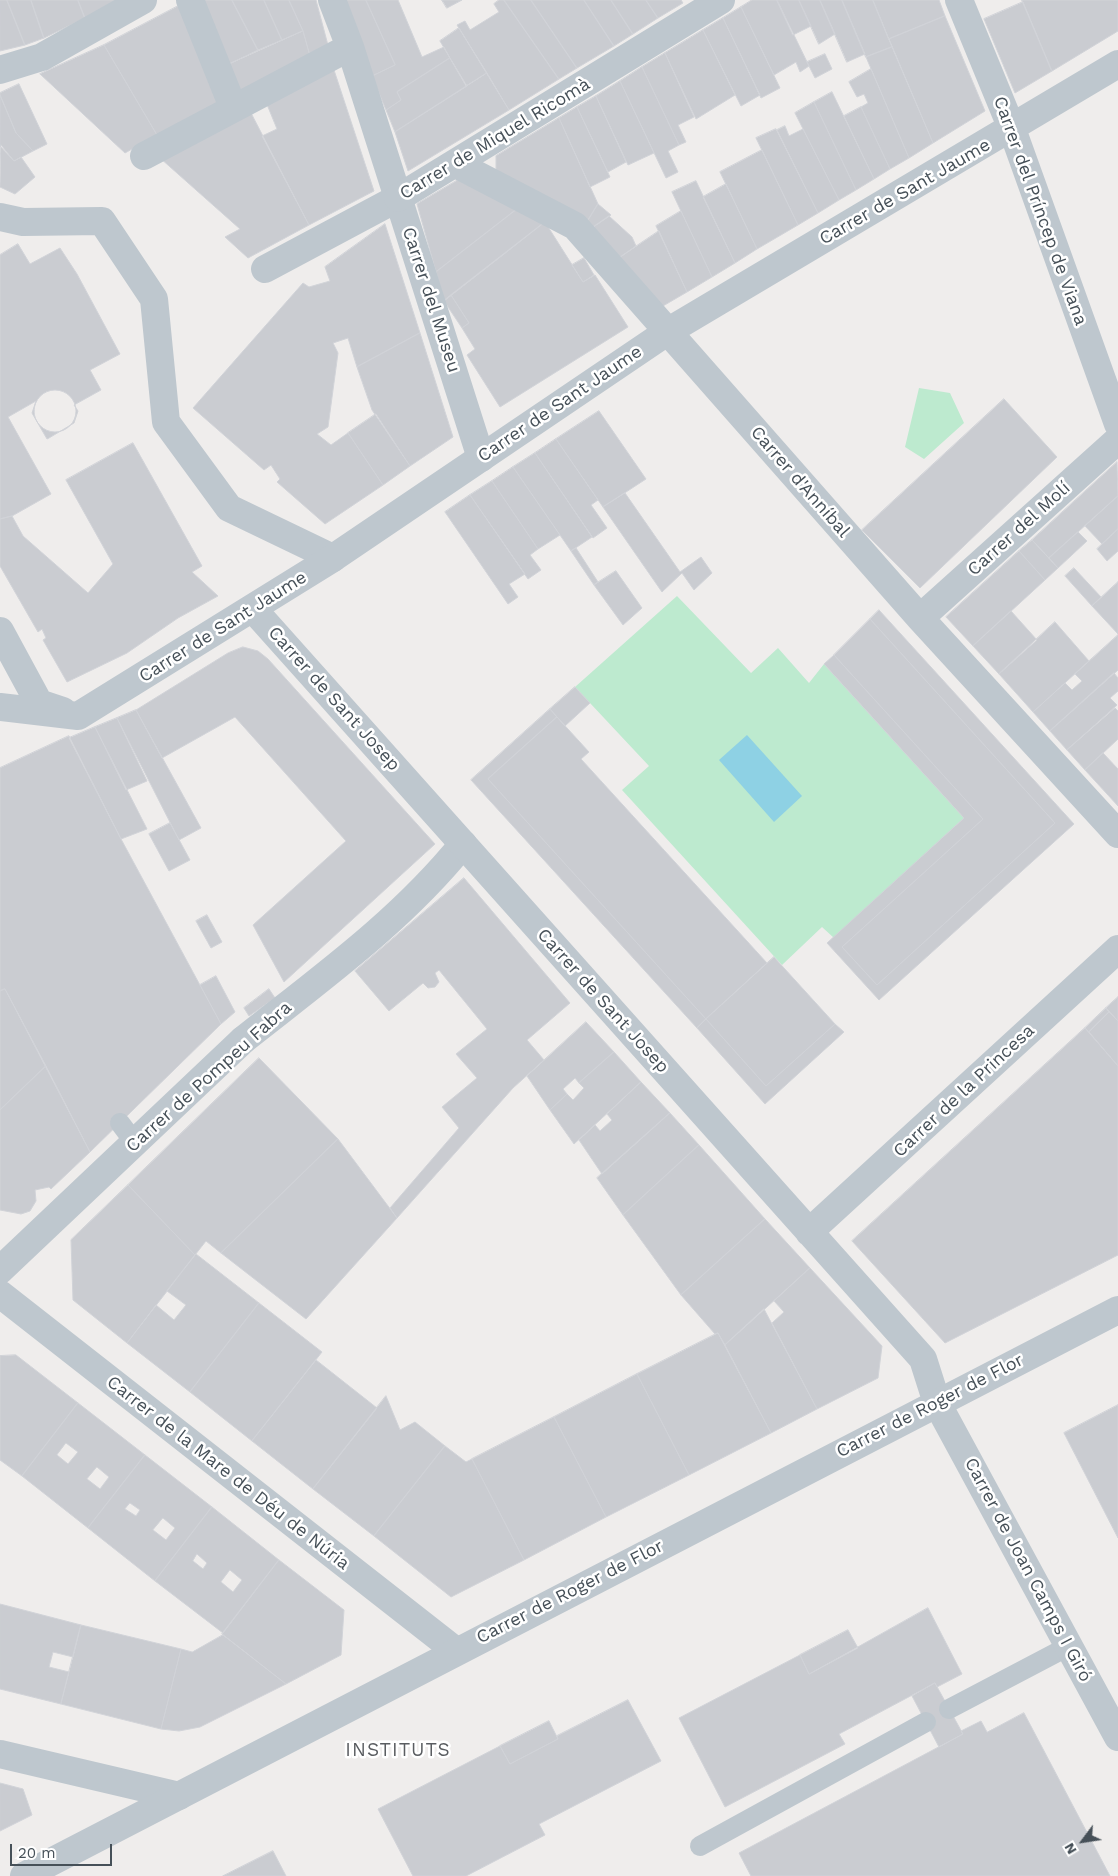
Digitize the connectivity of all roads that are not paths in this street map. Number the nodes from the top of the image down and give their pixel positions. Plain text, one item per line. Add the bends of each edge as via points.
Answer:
1 (143, 0) edge
2 (190, 0) edge
3 (332, 0) edge
4 (721, 0) edge
5 (959, 0) edge
6 (350, 47) junction
7 (1118, 64) edge
8 (17, 72) edge
9 (233, 107) junction
10 (1012, 129) junction
11 (144, 156) dead end
12 (456, 164) junction
13 (398, 198) junction
14 (11, 220) edge
15 (0, 239) edge
16 (265, 270) dead end
17 (668, 332) junction
18 (1118, 424) edge
19 (1118, 440) edge
20 (481, 458) junction
21 (333, 558) junction
22 (253, 610) junction
23 (920, 618) junction
24 (0, 631) edge
25 (0, 707) edge
26 (78, 716) junction
27 (1118, 834) edge
28 (463, 844) junction
29 (1118, 949) edge
30 (809, 1232) junction
31 (0, 1270) edge
32 (0, 1294) edge
33 (1118, 1310) edge
34 (937, 1403) junction
35 (1069, 1646) junction
36 (456, 1651) junction
37 (950, 1709) dead end
38 (926, 1722) dead end
39 (1118, 1737) edge
40 (0, 1754) edge
41 (179, 1796) junction
42 (700, 1846) dead end
43 (24, 1876) edge

1 - 8 street
2 - 9 street
3 - 6 street, Carrer del Museu
4 - 12 street, Carrer de Miquel Ricomà
5 - 10 street, Carrer del Príncep de Viana
6 - 9 street
6 - 13 street, Carrer del Museu
7 - 10 street, Carrer de Sant Jaume
9 - 11 street
10 - 17 street, Carrer de Sant Jaume
10 - 18 street, Carrer del Príncep de Viana
12 - 13 street, Carrer de Miquel Ricomà
12 - 17 street, Carrer d'Anníbal via 575,226
13 - 16 street, Carrer de Miquel Ricomà
13 - 20 street, Carrer del Museu
14 - 15 street
14 - 21 street via 102,220 154,299 166,422 228,508
17 - 20 street, Carrer de Sant Jaume
17 - 23 street, Carrer d'Anníbal
19 - 23 street, Carrer del Molí
20 - 21 street, Carrer de Sant Jaume
21 - 22 street, Carrer de Sant Jaume
22 - 26 street, Carrer de Sant Jaume
22 - 28 street, Carrer de Sant Josep
23 - 27 street, Carrer d'Anníbal
24 - 26 street via 39,703
25 - 26 street
28 - 30 street, Carrer de Sant Josep
28 - 31 street, Carrer de Pompeu Fabra via 394,918 128,1133
29 - 30 street, Carrer de la Princesa
30 - 34 street, Carrer de Sant Josep via 923,1359
32 - 36 street, Carrer de la Mare de Déu de Núria
33 - 34 street, Carrer de Roger de Flor
34 - 35 street, Carrer de Joan Camps I Giró
34 - 36 street, Carrer de Roger de Flor
35 - 37 lane
35 - 39 street, Carrer de Joan Camps I Giró
36 - 41 street, Carrer de Roger de Flor
38 - 42 lane
40 - 41 street
41 - 43 street, Carrer de Roger de Flor

